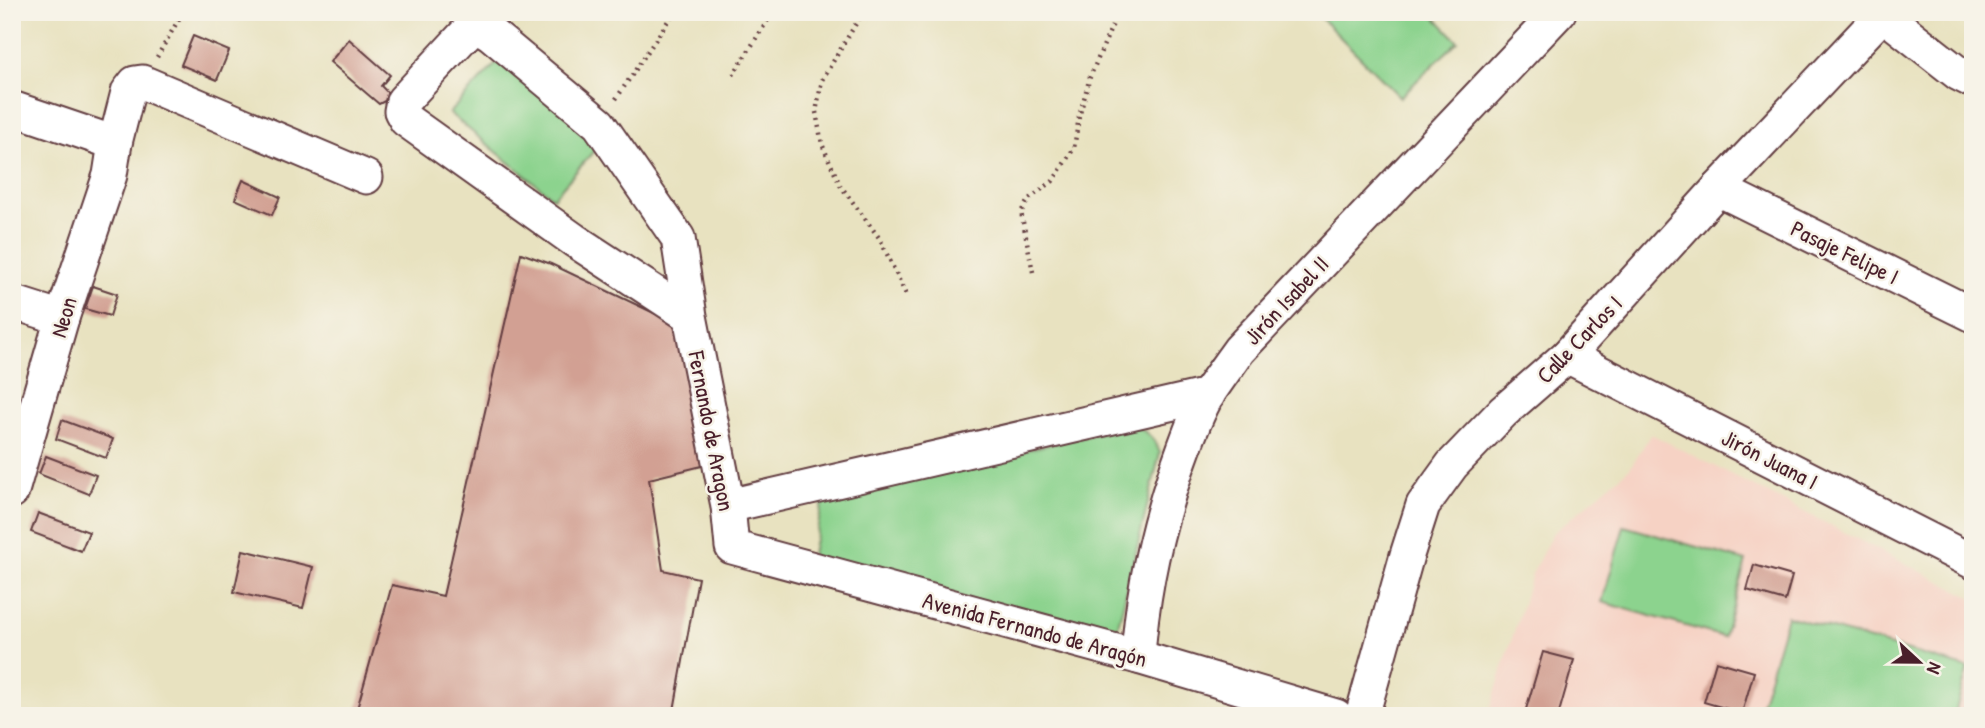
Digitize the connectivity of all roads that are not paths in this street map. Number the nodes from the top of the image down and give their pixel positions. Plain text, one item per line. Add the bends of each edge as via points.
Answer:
1 (1559, 12) edge
2 (1882, 13) edge
3 (1973, 81) edge
4 (12, 108) edge
5 (115, 143) junction
6 (366, 177) dead end
7 (1718, 189) junction
8 (12, 302) edge
9 (1973, 314) edge
10 (690, 316) junction
11 (62, 318) junction
12 (1567, 356) junction
13 (1208, 395) junction
14 (13, 485) edge
15 (728, 506) junction
16 (732, 547) joint
17 (1973, 562) edge
18 (1138, 657) junction
19 (1336, 716) edge
20 (1362, 716) edge

1 - 13 street, Jirón Isabel II via 1239,350
2 - 3 street
2 - 7 street, Calle Carlos I
4 - 5 street
5 - 6 street, Neon via 128,92 142,82
5 - 11 street, Neon via 110,175
7 - 9 street, Pasaje Felipe I
7 - 12 street, Calle Carlos I
8 - 11 street
10 - 10 street, Fernando de Aragon via 406,120 401,111 403,101 470,29 478,26 491,34 599,124 678,238
10 - 15 street, Fernando de Aragon
11 - 14 street, Neon
12 - 17 street, Jirón Juana I
12 - 20 street, Calle Carlos I via 1503,412 1423,505
13 - 15 street
13 - 18 street, Jirón Isabel II via 1185,444 1164,508 1141,615
15 - 16 street, Fernando de Aragon
16 - 18 street, Avenida Fernando de Aragón
18 - 19 street, Avenida Fernando de Aragón

